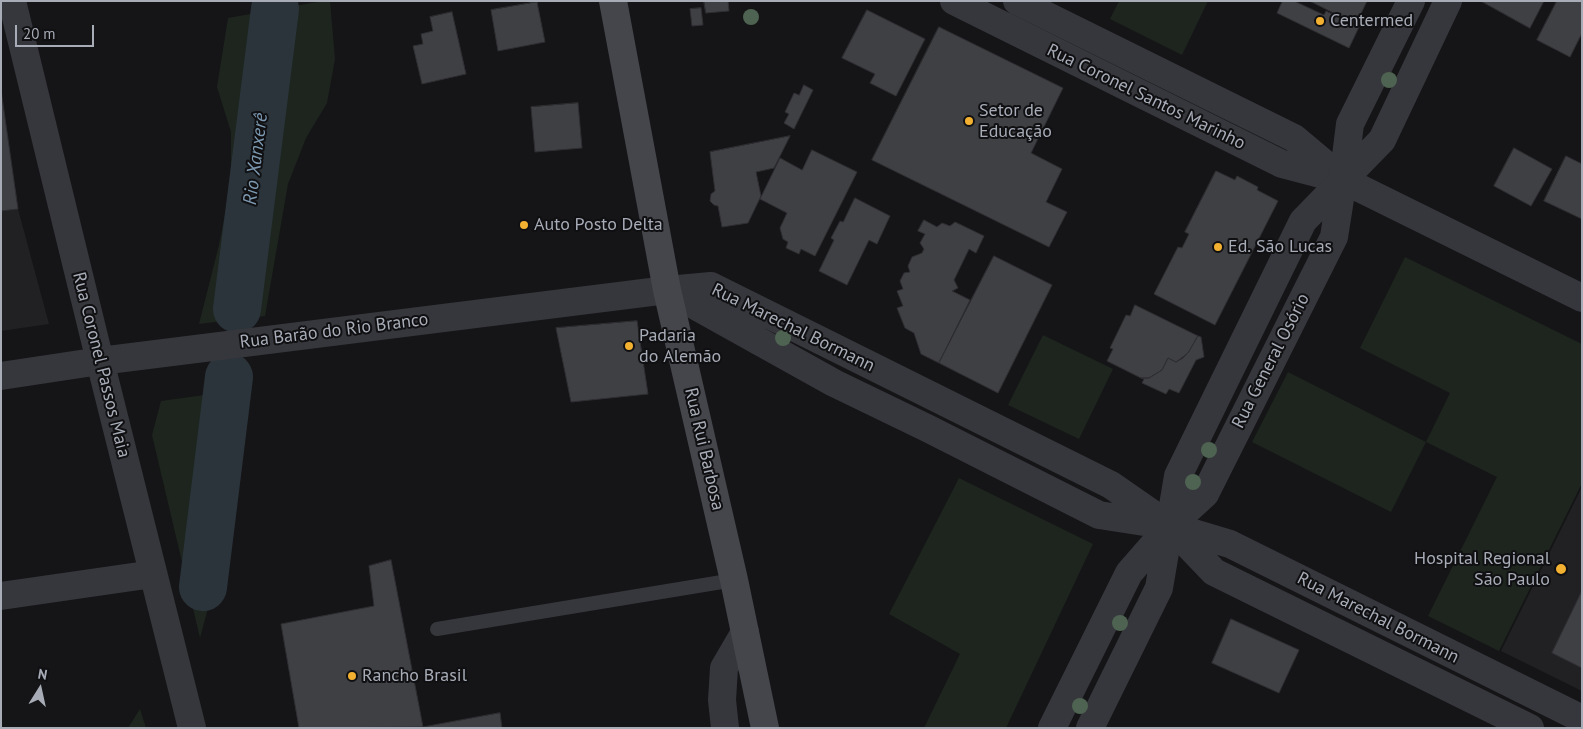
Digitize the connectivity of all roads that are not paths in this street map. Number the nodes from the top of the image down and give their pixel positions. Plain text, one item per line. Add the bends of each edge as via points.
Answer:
1 (12, 1) edge
2 (613, 1) edge
3 (1017, 1) edge
4 (1410, 1) edge
5 (960, 3) edge
6 (1441, 4) edge
7 (1152, 68) junction
8 (1140, 94) junction
9 (1343, 180) junction
10 (667, 290) junction
11 (1269, 292) junction
12 (1582, 298) edge
13 (1299, 306) junction
14 (849, 354) junction
15 (100, 361) junction
16 (1, 376) edge
17 (834, 383) junction
18 (1222, 387) junction
19 (1252, 399) junction
20 (941, 400) junction
21 (927, 428) junction
22 (1028, 443) junction
23 (1013, 472) junction
24 (1170, 526) junction
25 (153, 574) junction
26 (734, 580) junction
27 (1331, 594) junction
28 (1, 596) edge
29 (1316, 622) junction
30 (437, 629) dead end
31 (745, 632) junction
32 (1448, 653) junction
33 (1088, 654) junction
34 (1119, 670) junction
35 (1435, 681) junction
36 (1582, 719) edge
37 (192, 728) edge
38 (725, 728) edge
39 (765, 728) edge
40 (1052, 728) edge
41 (1090, 728) edge
42 (1530, 728) edge

1 - 15 street, Rua Coronel Passos Maia
2 - 10 main road, Rua Rui Barbosa
3 - 7 street, Rua Coronel Santos Marinho
4 - 9 street, Rua General Osório via 1350,124
5 - 8 street, Rua Coronel Santos Marinho
6 - 9 street, Rua General Osório via 1382,140
7 - 8 street
7 - 9 street, Rua Coronel Santos Marinho via 1294,138
8 - 9 street, Rua Coronel Santos Marinho via 1282,164
9 - 11 street, Rua General Osório via 1303,221
9 - 12 street, Rua Coronel Santos Marinho
9 - 13 street, Rua General Osório via 1334,237
10 - 14 street, Rua Marechal Bormann via 711,286
10 - 15 street, Rua Barão do Rio Branco
10 - 17 street, Rua Marechal Bormann
10 - 26 main road, Rua Rui Barbosa
11 - 13 street
11 - 18 street, Rua General Osório
13 - 19 street, Rua General Osório
14 - 17 street
14 - 20 street, Rua Marechal Bormann
15 - 16 street, Rua Barão do Rio Branco
15 - 25 street, Rua Coronel Passos Maia
17 - 21 street, Rua Marechal Bormann
18 - 19 street
18 - 24 street, Rua General Osório via 1178,476
19 - 24 street, Rua General Osório via 1205,494
20 - 21 street
20 - 22 street, Rua Marechal Bormann
21 - 23 street, Rua Marechal Bormann
22 - 23 street
22 - 24 street, Rua Marechal Bormann via 1111,485
23 - 24 street, Rua Marechal Bormann via 1099,515
24 - 27 street, Rua Marechal Bormann via 1230,544
24 - 29 street, Rua Marechal Bormann via 1214,572
24 - 33 street, Rua General Osório via 1129,573
24 - 34 street, Rua General Osório via 1159,588
25 - 28 street
25 - 37 street, Rua Coronel Passos Maia
26 - 30 lane
26 - 31 main road, Rua Rui Barbosa
27 - 29 street
27 - 32 street, Rua Marechal Bormann
29 - 35 street, Rua Marechal Bormann
31 - 38 street via 724,668 722,700
31 - 39 main road, Rua Rui Barbosa
32 - 35 street
32 - 36 street, Rua Marechal Bormann
33 - 34 street
33 - 40 street, Rua General Osório
34 - 41 street, Rua General Osório
35 - 42 street, Rua Marechal Bormann

